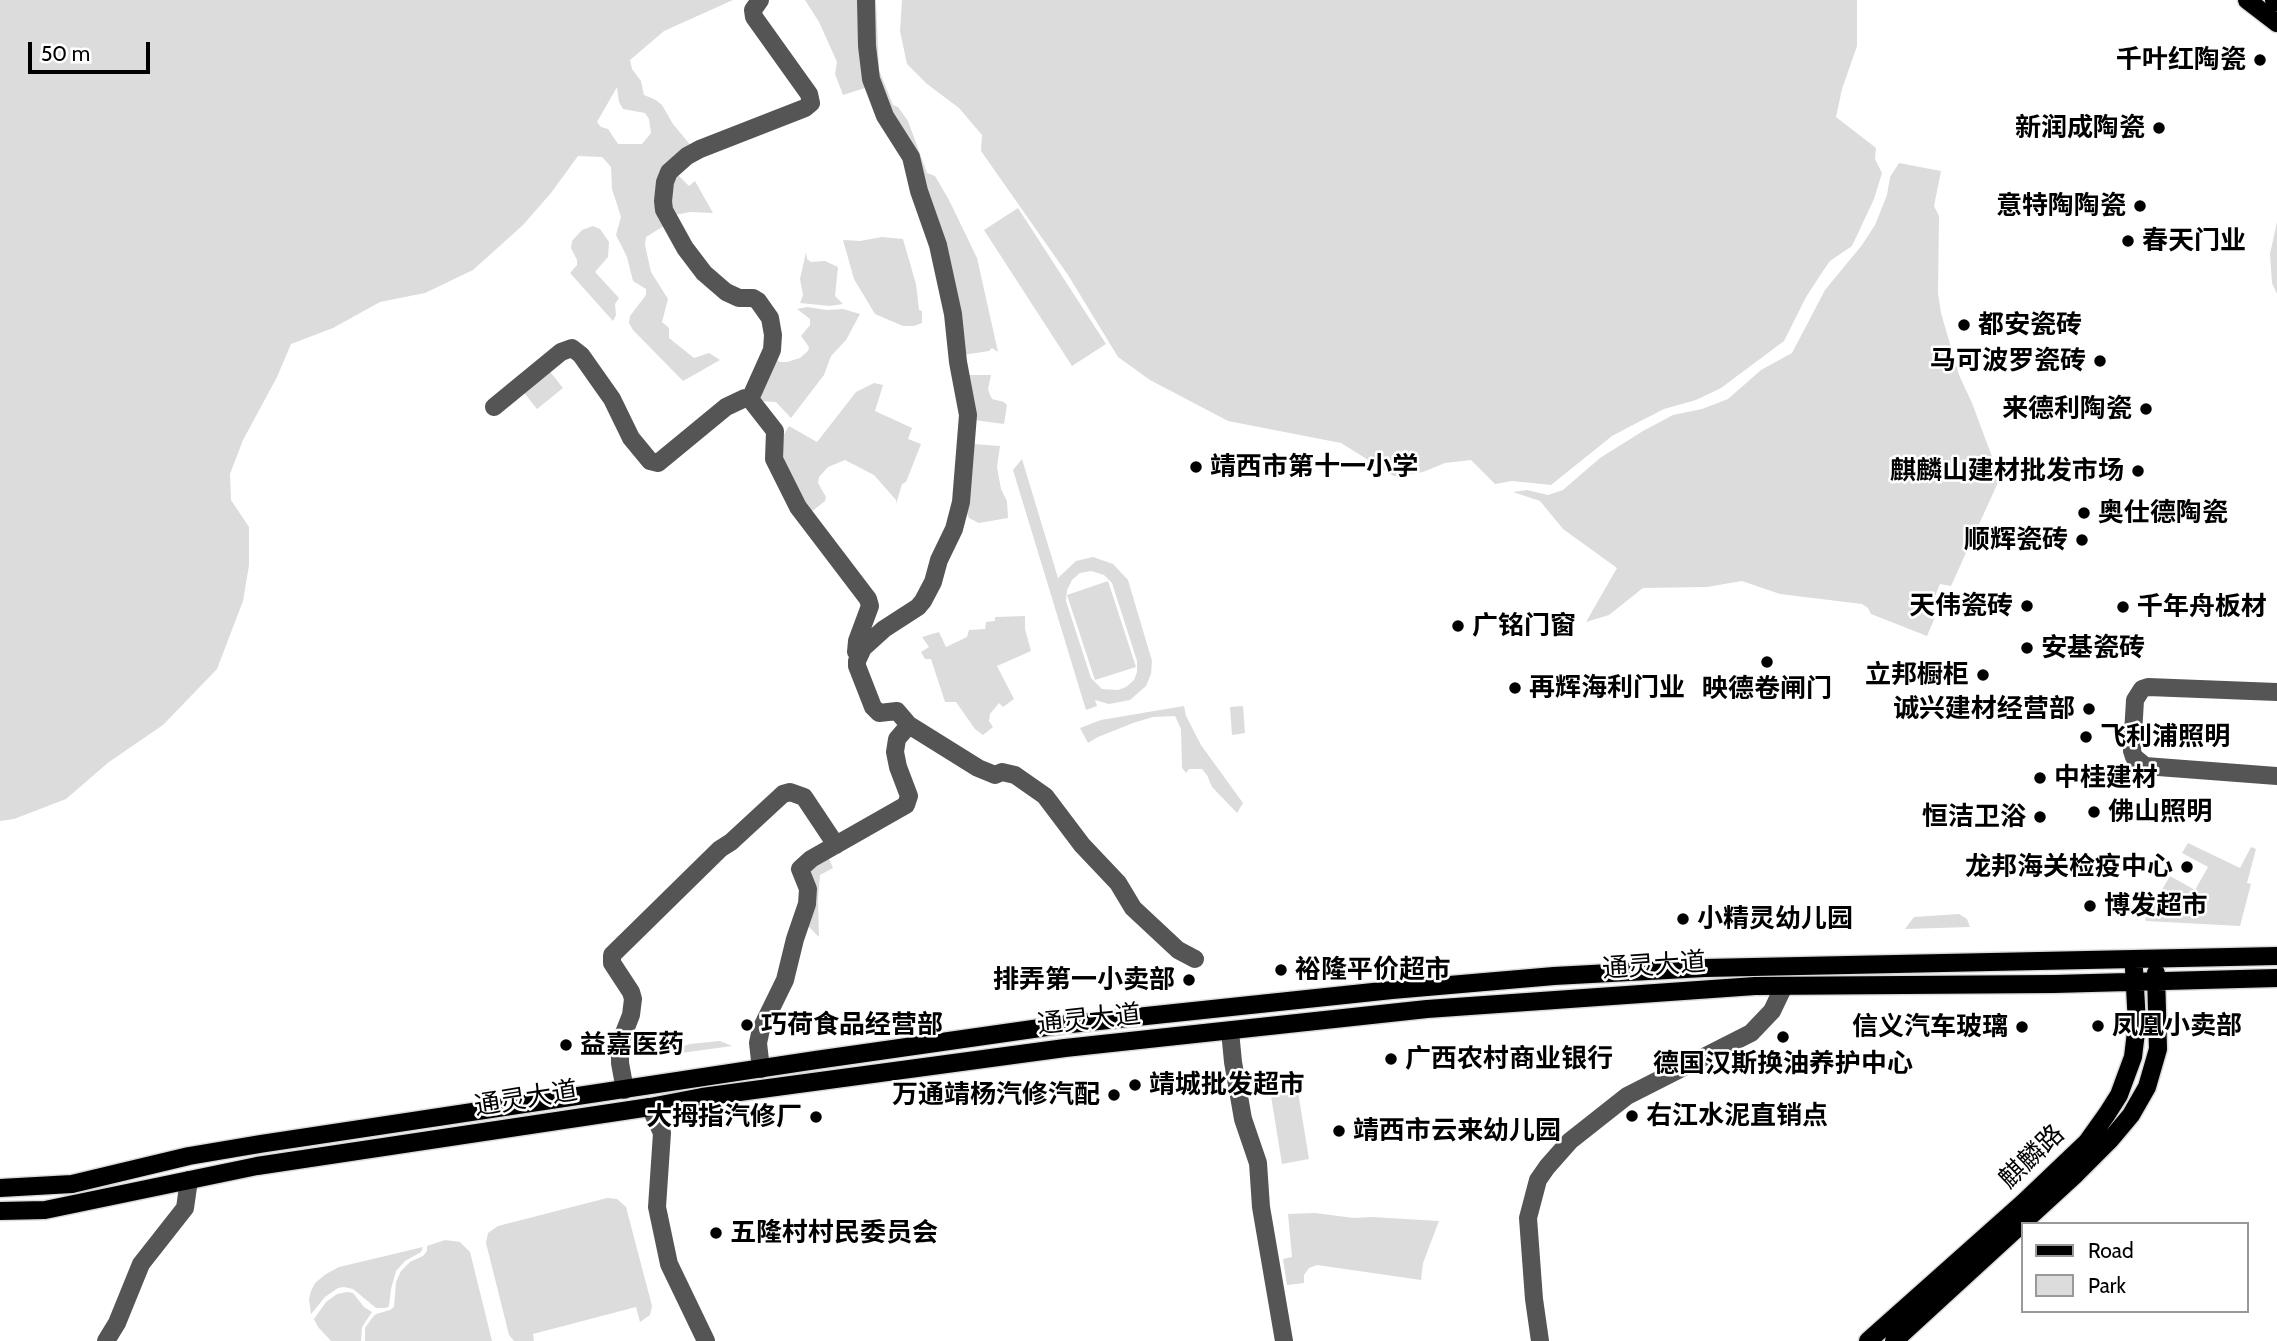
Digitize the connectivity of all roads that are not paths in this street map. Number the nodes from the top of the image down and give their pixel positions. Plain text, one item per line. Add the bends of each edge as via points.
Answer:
1 (760, 0) edge
2 (866, 0) edge
3 (2247, 0) edge
4 (2277, 23) edge
5 (750, 399) junction
6 (494, 407) dead end
7 (859, 655) junction
8 (2277, 692) edge
9 (909, 725) junction
10 (2277, 776) edge
11 (836, 845) junction
12 (2277, 956) edge
13 (1195, 959) dead end
14 (2134, 959) junction
15 (2156, 959) junction
16 (2277, 978) edge
17 (2134, 981) junction
18 (2156, 982) junction
19 (1784, 986) junction
20 (1230, 1031) junction
21 (761, 1069) junction
22 (625, 1090) junction
23 (650, 1107) junction
24 (189, 1180) junction
25 (0, 1188) edge
26 (0, 1211) edge
27 (2024, 1222) edge
28 (2022, 1224) edge
29 (106, 1341) edge
30 (706, 1341) edge
31 (1284, 1341) edge
32 (1540, 1341) edge
33 (1868, 1341) edge
34 (1894, 1341) edge

1 - 5 street via 754,17 811,103 693,152 669,172 663,201 685,248 704,273 726,292 758,301 770,318 772,350
2 - 7 street via 871,79 885,116 911,157 938,245 968,415 961,502 933,582 918,607 876,636
3 - 4 main road
5 - 6 street via 726,407 658,463 650,461 631,438 612,398 572,348
5 - 7 street via 775,431 774,459 798,507 868,599 870,606 856,641
7 - 9 street via 857,666 875,710 897,711
8 - 10 street via 2142,689 2135,700 2132,751 2146,766
9 - 11 street via 897,739 895,752 908,800
9 - 13 street via 987,772 1009,772 1045,796 1118,883 1133,908 1178,950
11 - 21 street via 800,869 807,881 807,904 785,980 761,1028
11 - 22 street via 804,797 783,794 612,955 633,999 620,1043
12 - 15 main road, 通灵大道
14 - 15 main road, 通灵大道
14 - 17 main road, 麒麟路
14 - 21 main road, 通灵大道 via 1554,975 1061,1026
15 - 18 main road, 麒麟路
16 - 18 main road, 通灵大道
17 - 18 main road, 通灵大道
17 - 19 main road, 通灵大道
17 - 33 main road, 麒麟路 via 2137,1024 2133,1057 2119,1095 2087,1142
18 - 27 main road, 麒麟路 via 2158,1049 2140,1102 2121,1128
19 - 20 main road, 通灵大道 via 1427,1009
19 - 32 street via 1772,1011 1751,1033 1627,1097 1570,1141 1538,1180 1528,1218
20 - 23 main road, 通灵大道 via 1052,1050
20 - 31 street via 1244,1119 1258,1163
21 - 22 main road, 通灵大道
22 - 25 main road, 通灵大道 via 189,1156 72,1184
23 - 24 main road, 通灵大道
23 - 30 street via 662,1133 657,1206 669,1264
24 - 26 main road, 通灵大道 via 78,1205
24 - 29 street via 185,1208 141,1264
28 - 34 main road, 麒麟路

